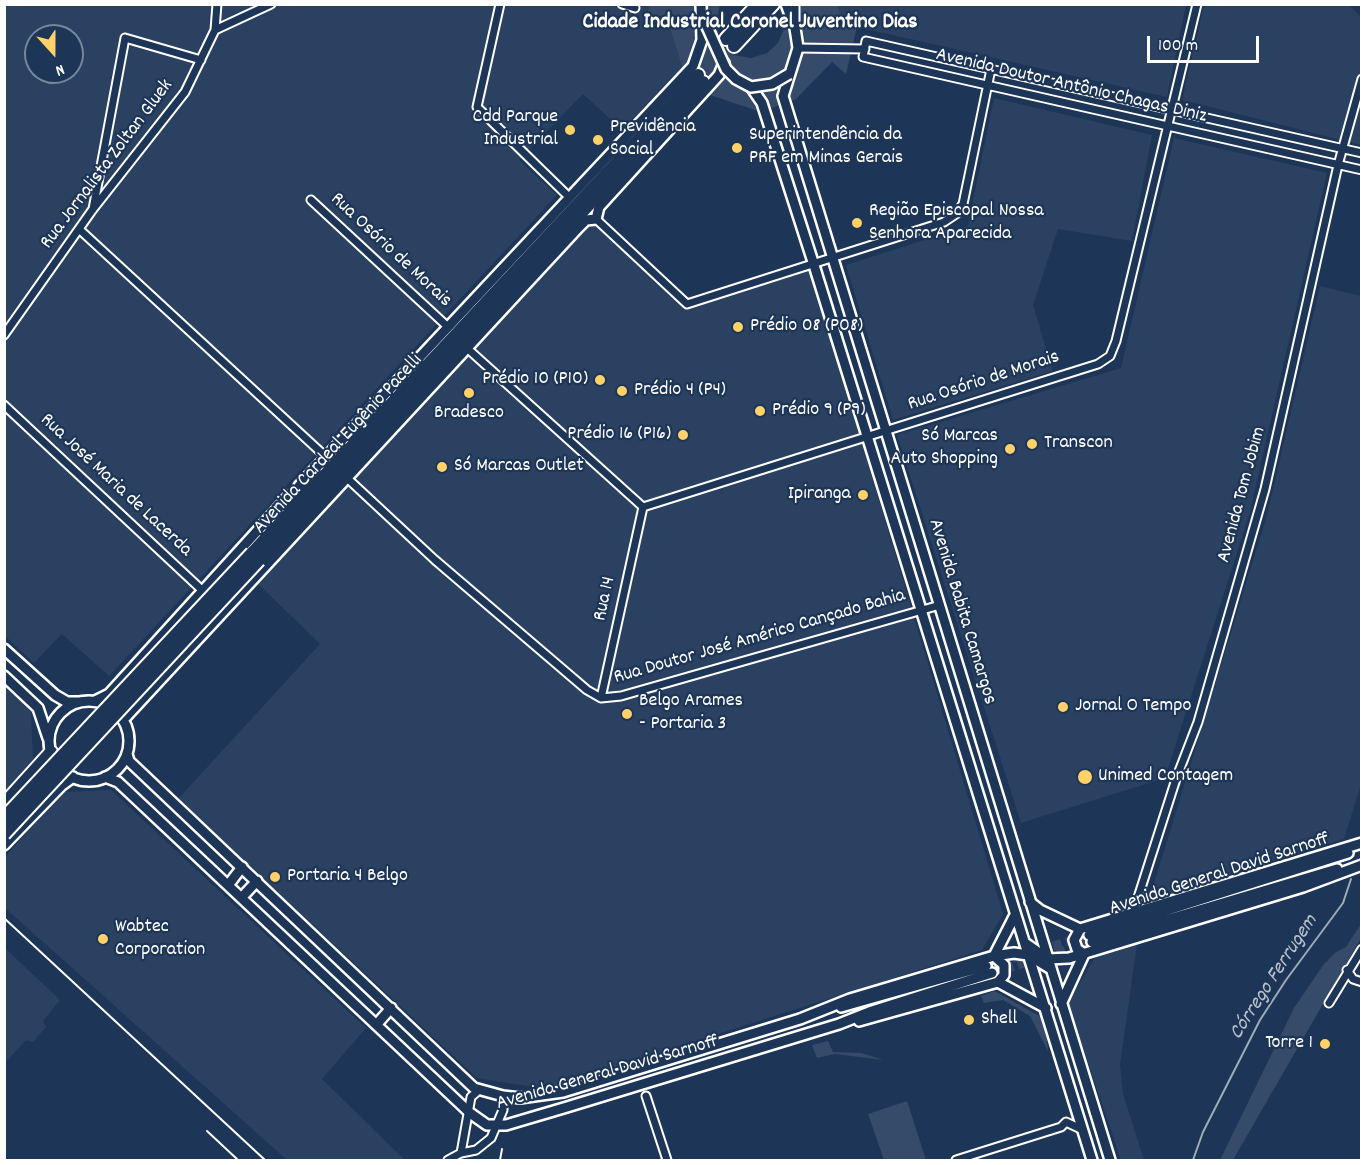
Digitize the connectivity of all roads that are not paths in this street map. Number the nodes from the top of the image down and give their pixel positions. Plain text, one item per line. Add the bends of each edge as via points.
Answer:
1 (217, 4) edge
2 (271, 4) edge
3 (500, 4) edge
4 (622, 4) edge
5 (701, 4) edge
6 (758, 4) edge
7 (773, 4) edge
8 (786, 4) edge
9 (795, 4) edge
10 (1197, 4) edge
11 (635, 8) dead end
12 (703, 18) junction
13 (795, 28) junction
14 (215, 30) junction
15 (798, 48) junction
16 (865, 49) junction
17 (201, 60) junction
18 (724, 63) junction
19 (991, 69) junction
20 (789, 74) junction
21 (1362, 79) edge
22 (987, 84) junction
23 (751, 87) junction
24 (1172, 111) junction
25 (1167, 127) junction
26 (1342, 149) junction
27 (1362, 153) edge
28 (1338, 165) junction
29 (1362, 170) edge
30 (569, 197) junction
31 (311, 200) dead end
32 (93, 209) junction
33 (596, 219) junction
34 (79, 229) junction
35 (832, 259) junction
36 (814, 264) junction
37 (448, 327) junction
38 (4, 335) edge
39 (468, 349) junction
40 (4, 405) edge
41 (885, 431) junction
42 (866, 437) junction
43 (355, 443) junction
44 (326, 457) junction
45 (347, 478) junction
46 (285, 501) junction
47 (309, 505) junction
48 (643, 507) junction
49 (256, 557) junction
50 (203, 591) junction
51 (940, 605) junction
52 (920, 610) junction
53 (4, 649) edge
54 (4, 676) edge
55 (601, 698) junction
56 (79, 702) junction
57 (95, 702) junction
58 (123, 720) junction
59 (48, 738) junction
60 (51, 752) junction
61 (127, 754) junction
62 (73, 777) junction
63 (105, 777) junction
64 (4, 804) edge
65 (4, 818) edge
66 (4, 834) edge
67 (1362, 843) edge
68 (4, 845) edge
69 (1362, 849) edge
70 (1362, 864) edge
71 (242, 867) junction
72 (257, 881) junction
73 (229, 884) junction
74 (242, 897) junction
75 (1030, 902) junction
76 (1133, 913) junction
77 (1015, 915) junction
78 (1080, 929) junction
79 (1024, 943) junction
80 (1362, 949) edge
81 (1084, 954) junction
82 (1028, 955) junction
83 (994, 956) junction
84 (1359, 957) edge
85 (1048, 959) junction
86 (1051, 969) junction
87 (1347, 970) junction
88 (992, 973) junction
89 (1362, 982) edge
90 (1329, 1003) dead end
91 (1061, 1004) junction
92 (391, 1008) junction
93 (1046, 1008) junction
94 (828, 1009) junction
95 (377, 1024) junction
96 (479, 1090) junction
97 (503, 1096) junction
98 (646, 1096) dead end
99 (1091, 1098) junction
100 (1074, 1101) junction
101 (470, 1113) junction
102 (496, 1126) junction
103 (1083, 1130) junction
104 (460, 1153) junction
105 (448, 1161) edge
106 (667, 1161) edge
107 (956, 1161) edge
108 (1092, 1161) edge
109 (1110, 1161) edge

1 - 14 street, Rua Jornalista Zoltan Gluek
2 - 14 street
3 - 30 street via 477,107
4 - 11 street
5 - 12 main road
6 - 7 highway via 730,43
8 - 13 main road
9 - 13 street
10 - 24 street, Rua Osório de Morais
12 - 18 main road, bridge
12 - 30 main road, Avenida Cardeal Eugênio Pacelli via 702,40 693,66
13 - 15 main road
14 - 17 street, Rua Jornalista Zoltan Gluek
15 - 16 street
15 - 20 main road, Avenida Babita Camargos
16 - 19 street, Avenida Doutor Antônio Chagas Diniz via 866,41
16 - 22 street, Avenida Doutor Antônio Chagas Diniz via 863,57
17 - 32 street, Rua Jornalista Zoltan Gluek via 185,92
17 - 32 street via 125,38
18 - 23 main road, bridge via 736,79
18 - 33 main road, Avenida Cardeal Eugênio Pacelli via 719,75 599,207
19 - 22 street
19 - 24 street, Avenida Doutor Antônio Chagas Diniz
20 - 23 main road, bridge via 772,84
20 - 35 main road, Avenida Babita Camargos via 783,96
21 - 26 street, Avenida Tom Jobim
22 - 25 street, Avenida Doutor Antônio Chagas Diniz
22 - 35 street via 963,204 956,214 944,222
23 - 36 main road, Avenida Babita Camargos via 762,103
24 - 25 street, Rua Osório de Morais
24 - 26 street, Avenida Doutor Antônio Chagas Diniz
25 - 28 street, Avenida Doutor Antônio Chagas Diniz
25 - 41 street, Rua Osório de Morais via 1110,356
26 - 27 street, Avenida Doutor Antônio Chagas Diniz
26 - 28 street, Avenida Tom Jobim
28 - 29 street, Avenida Doutor Antônio Chagas Diniz
28 - 76 street, Avenida Tom Jobim via 1264,489 1198,722
30 - 37 main road, Avenida Cardeal Eugênio Pacelli
31 - 37 street, Rua Osório de Morais
32 - 34 street, Rua Jornalista Zoltan Gluek
33 - 36 street via 687,304
33 - 39 main road, Avenida Cardeal Eugênio Pacelli via 586,220 579,227
34 - 38 street, Rua Jornalista Zoltan Gluek
34 - 44 street
35 - 36 street
35 - 41 main road, Avenida Babita Camargos
36 - 42 main road, Avenida Babita Camargos
37 - 44 main road, Avenida Cardeal Eugênio Pacelli
39 - 45 main road, Avenida Cardeal Eugênio Pacelli
39 - 48 street
40 - 50 street, Rua José Maria de Lacerda
41 - 42 street, Rua Osório de Morais
41 - 51 main road, Avenida Babita Camargos
42 - 48 street, Rua Osório de Morais
42 - 52 main road, Avenida Babita Camargos
43 - 46 highway
43 - 47 highway, Avenida Cardeal Eugênio Pacelli via 701,79
43 - 49 highway, Avenida Cardeal Eugênio Pacelli
44 - 46 main road, Avenida Cardeal Eugênio Pacelli
45 - 47 highway
45 - 55 street, Rua Doutor José Américo Cançado Bahia via 435,560
45 - 58 main road, Avenida Cardeal Eugênio Pacelli
46 - 50 main road, Avenida Cardeal Eugênio Pacelli
47 - 49 highway, Avenida Cardeal Eugênio Pacelli
48 - 55 street, Rua 14
49 - 65 highway, Avenida Cardeal Eugênio Pacelli, bridge
49 - 66 highway, Avenida Cardeal Eugênio Pacelli, bridge
50 - 57 main road, Avenida Cardeal Eugênio Pacelli via 109,694
51 - 52 street, Rua Doutor José Américo Cançado Bahia
51 - 75 main road, Avenida Babita Camargos
52 - 55 street, Rua Doutor José Américo Cançado Bahia via 621,696
52 - 77 main road, Avenida Babita Camargos
53 - 56 main road via 55,696
54 - 59 main road via 38,708
56 - 57 main road
56 - 59 main road via 58,716
57 - 58 main road via 106,705
58 - 61 main road via 128,731
59 - 60 main road
60 - 62 main road via 63,771
60 - 64 highway
61 - 63 main road via 122,764
61 - 71 main road, Avenida General David Sarnoff via 129,762
62 - 63 main road
62 - 68 main road
63 - 73 main road, Avenida General David Sarnoff via 118,782
67 - 76 main road
69 - 70 main road, Avenida General David Sarnoff via 1090,938
70 - 81 main road via 1303,887
71 - 72 main road, Avenida General David Sarnoff
71 - 73 main road
72 - 74 main road
72 - 92 main road, Avenida General David Sarnoff
73 - 74 main road, Avenida General David Sarnoff
74 - 95 main road, Avenida General David Sarnoff
75 - 78 main road
75 - 85 main road, Avenida Babita Camargos
76 - 78 main road
77 - 79 main road, Avenida Babita Camargos
77 - 83 main road
78 - 81 main road via 1074,940
79 - 82 main road, Avenida Babita Camargos
79 - 85 main road
80 - 84 street
81 - 85 main road
81 - 91 main road
82 - 83 main road, Avenida General David Sarnoff
82 - 86 main road
82 - 93 main road, Avenida Babita Camargos
83 - 88 main road via 1004,965 1004,975
83 - 94 main road, Avenida General David Sarnoff
84 - 87 street
85 - 86 main road, Avenida Babita Camargos
86 - 91 main road, Avenida Babita Camargos
87 - 89 street via 1353,979
87 - 90 street
88 - 93 main road
88 - 94 main road, Avenida General David Sarnoff
88 - 102 main road, Avenida General David Sarnoff via 870,1018
91 - 99 main road, Avenida Babita Camargos
92 - 95 main road
92 - 96 main road, Avenida General David Sarnoff
93 - 100 main road, Avenida Babita Camargos
94 - 97 main road, Avenida General David Sarnoff via 563,1092 520,1098
95 - 101 main road, Avenida General David Sarnoff
96 - 97 main road, Avenida General David Sarnoff
96 - 101 street via 471,1097
97 - 102 street via 503,1110
98 - 106 street
99 - 100 main road via 1080,1095
99 - 109 main road, Avenida Babita Camargos
100 - 103 main road, Avenida Babita Camargos
101 - 102 main road, Avenida General David Sarnoff via 487,1125
101 - 104 street
102 - 104 street via 482,1146
103 - 107 street via 1066,1122
103 - 108 main road, Avenida Babita Camargos
104 - 105 street

